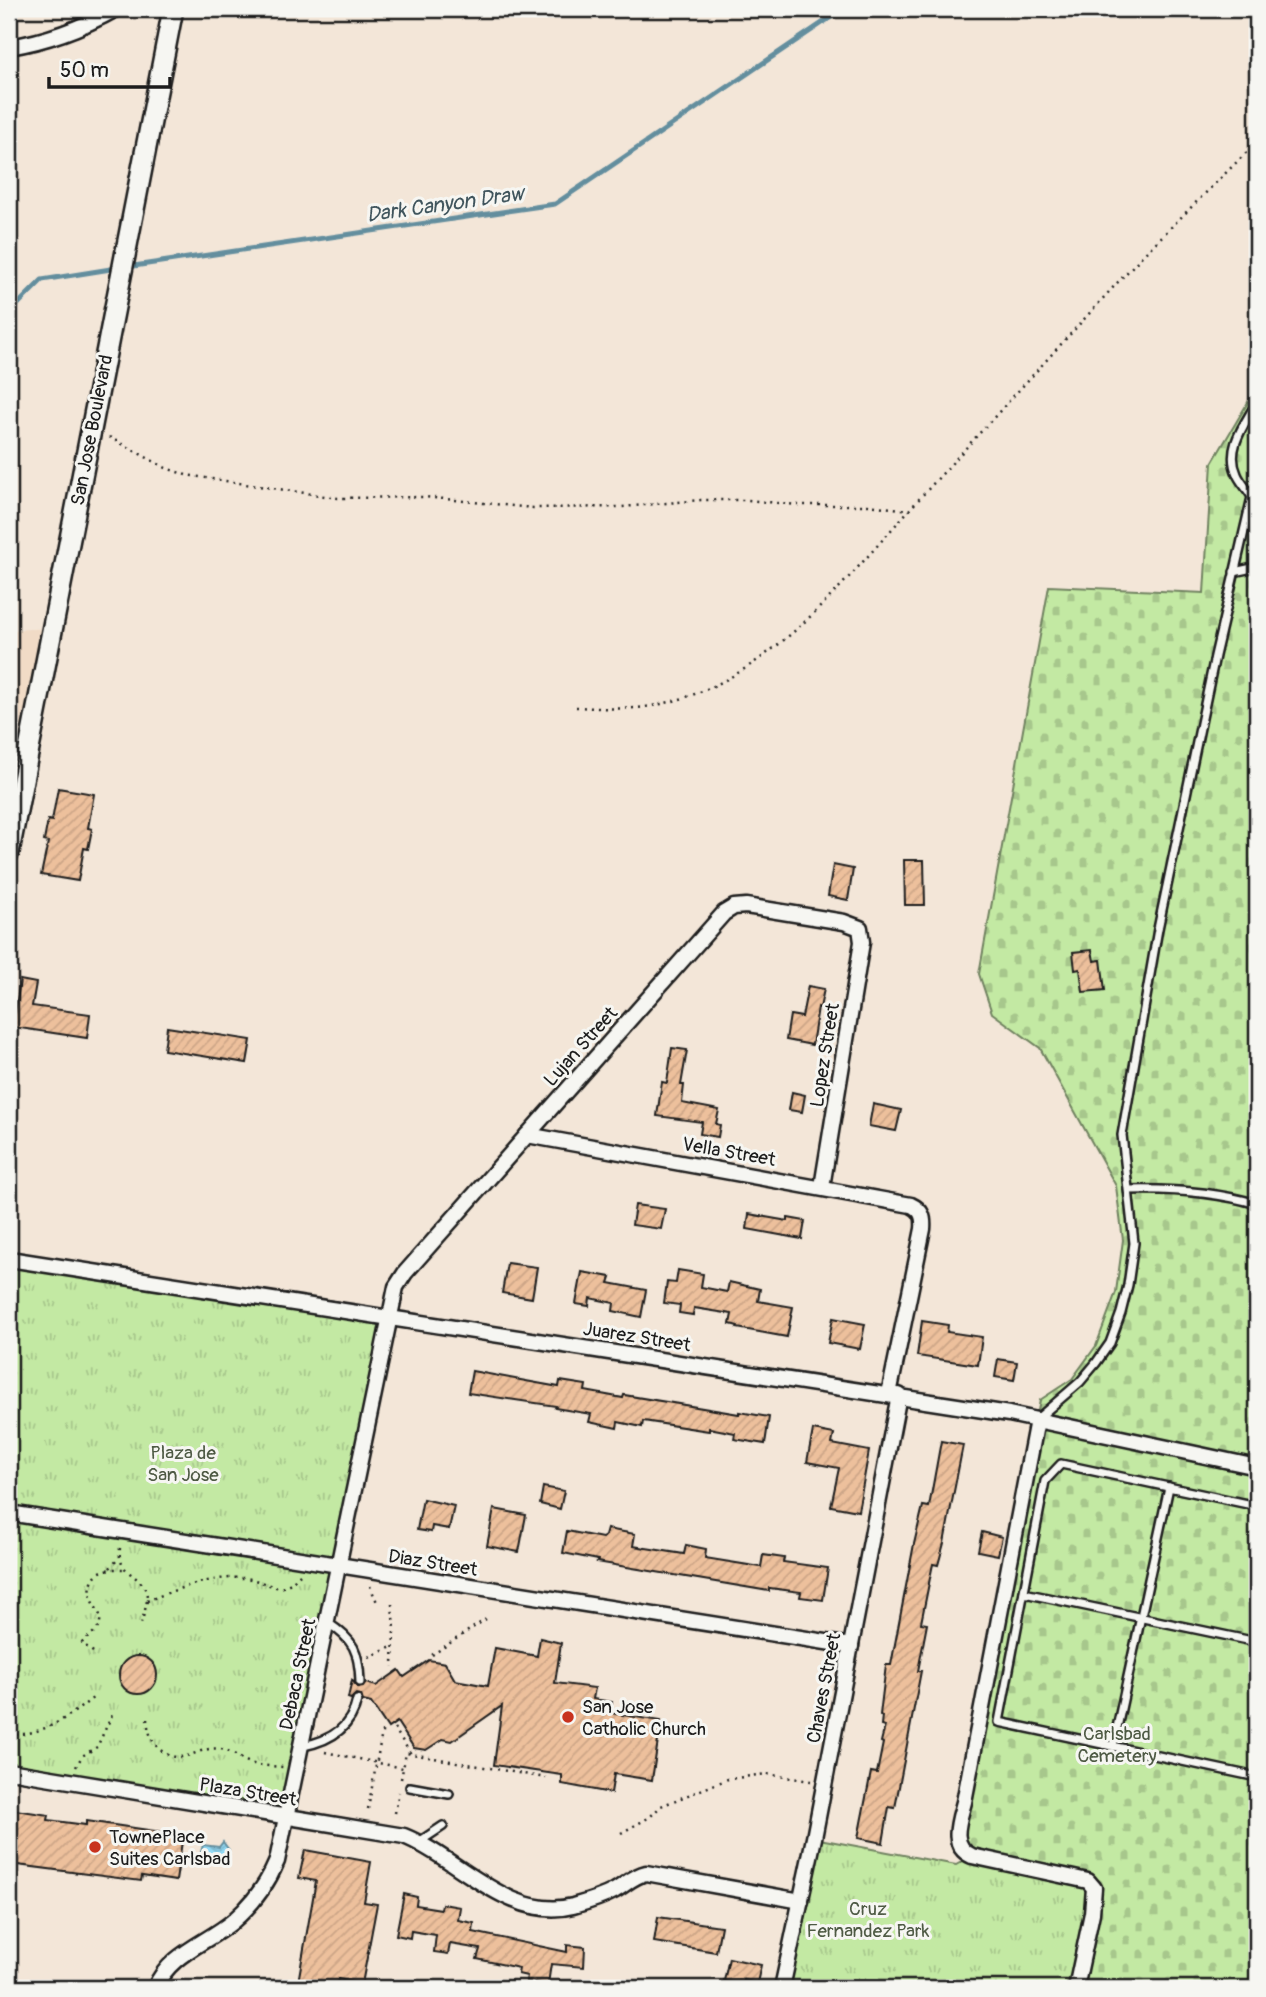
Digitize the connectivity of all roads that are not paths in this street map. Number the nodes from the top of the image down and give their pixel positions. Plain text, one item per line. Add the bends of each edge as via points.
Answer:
1 (116, 9) edge
2 (173, 9) edge
3 (9, 47) edge
4 (1257, 402) edge
5 (1255, 496) edge
6 (1257, 567) edge
7 (1234, 572) junction
8 (9, 850) edge
9 (860, 928) joint
10 (527, 1135) junction
11 (822, 1187) junction
12 (1129, 1190) junction
13 (1257, 1204) edge
14 (921, 1212) joint
15 (9, 1259) edge
16 (390, 1318) junction
17 (894, 1395) junction
18 (1037, 1420) junction
19 (1257, 1467) edge
20 (1169, 1487) junction
21 (1257, 1506) edge
22 (9, 1513) edge
23 (339, 1567) junction
24 (1024, 1593) junction
25 (1141, 1618) junction
26 (328, 1623) junction
27 (1257, 1643) edge
28 (851, 1646) junction
29 (360, 1682) dead end
30 (357, 1700) dead end
31 (303, 1745) junction
32 (1113, 1746) junction
33 (9, 1771) edge
34 (1257, 1777) edge
35 (410, 1787) dead end
36 (449, 1794) dead end
37 (288, 1817) junction
38 (443, 1826) dead end
39 (419, 1842) junction
40 (801, 1901) junction
41 (155, 1988) edge
42 (782, 1988) edge
43 (1076, 1988) edge

1 - 3 street via 71,31
2 - 8 street, San Jose Boulevard
4 - 5 lane via 1237,437 1233,462 1237,476
5 - 7 lane
6 - 7 lane
7 - 12 lane via 1158,929 1122,1135
9 - 10 street, Lujan Street via 746,905 724,913
9 - 11 street, Lopez Street via 862,942
10 - 11 street, Vella Street
10 - 16 street, Lujan Street via 405,1273 396,1287
11 - 14 street, Vella Street via 911,1205
12 - 13 lane via 1169,1189
12 - 18 lane via 1134,1243 1124,1304 1110,1343 1080,1382
14 - 17 street, Chaves Street via 923,1229
15 - 16 street, Juarez Street
16 - 17 street, Juarez Street
16 - 23 street, Debaca Street
17 - 18 street, Juarez Street
17 - 28 street, Chaves Street
18 - 19 street, Juarez Street
18 - 43 street via 957,1829 964,1853 1088,1881 1094,1888
20 - 21 lane
20 - 24 lane via 1061,1464 1045,1481
20 - 25 lane
22 - 23 street, Diaz Street
23 - 26 street, Debaca Street
23 - 28 street, Diaz Street
24 - 25 lane
24 - 32 lane via 999,1722
25 - 27 lane
25 - 32 lane
26 - 29 lane via 354,1645
26 - 31 street, Debaca Street
28 - 40 street, Chaves Street
30 - 31 lane via 333,1737
31 - 37 street, Debaca Street
32 - 34 lane
33 - 37 street, Plaza Street
35 - 36 lane
37 - 39 street, Plaza Street
37 - 41 street, Debaca Street via 277,1861 259,1894 232,1922 169,1966
38 - 39 lane
39 - 40 street, Plaza Street via 470,1877 517,1900 551,1908 597,1898 646,1873
40 - 42 street, Chaves Street

